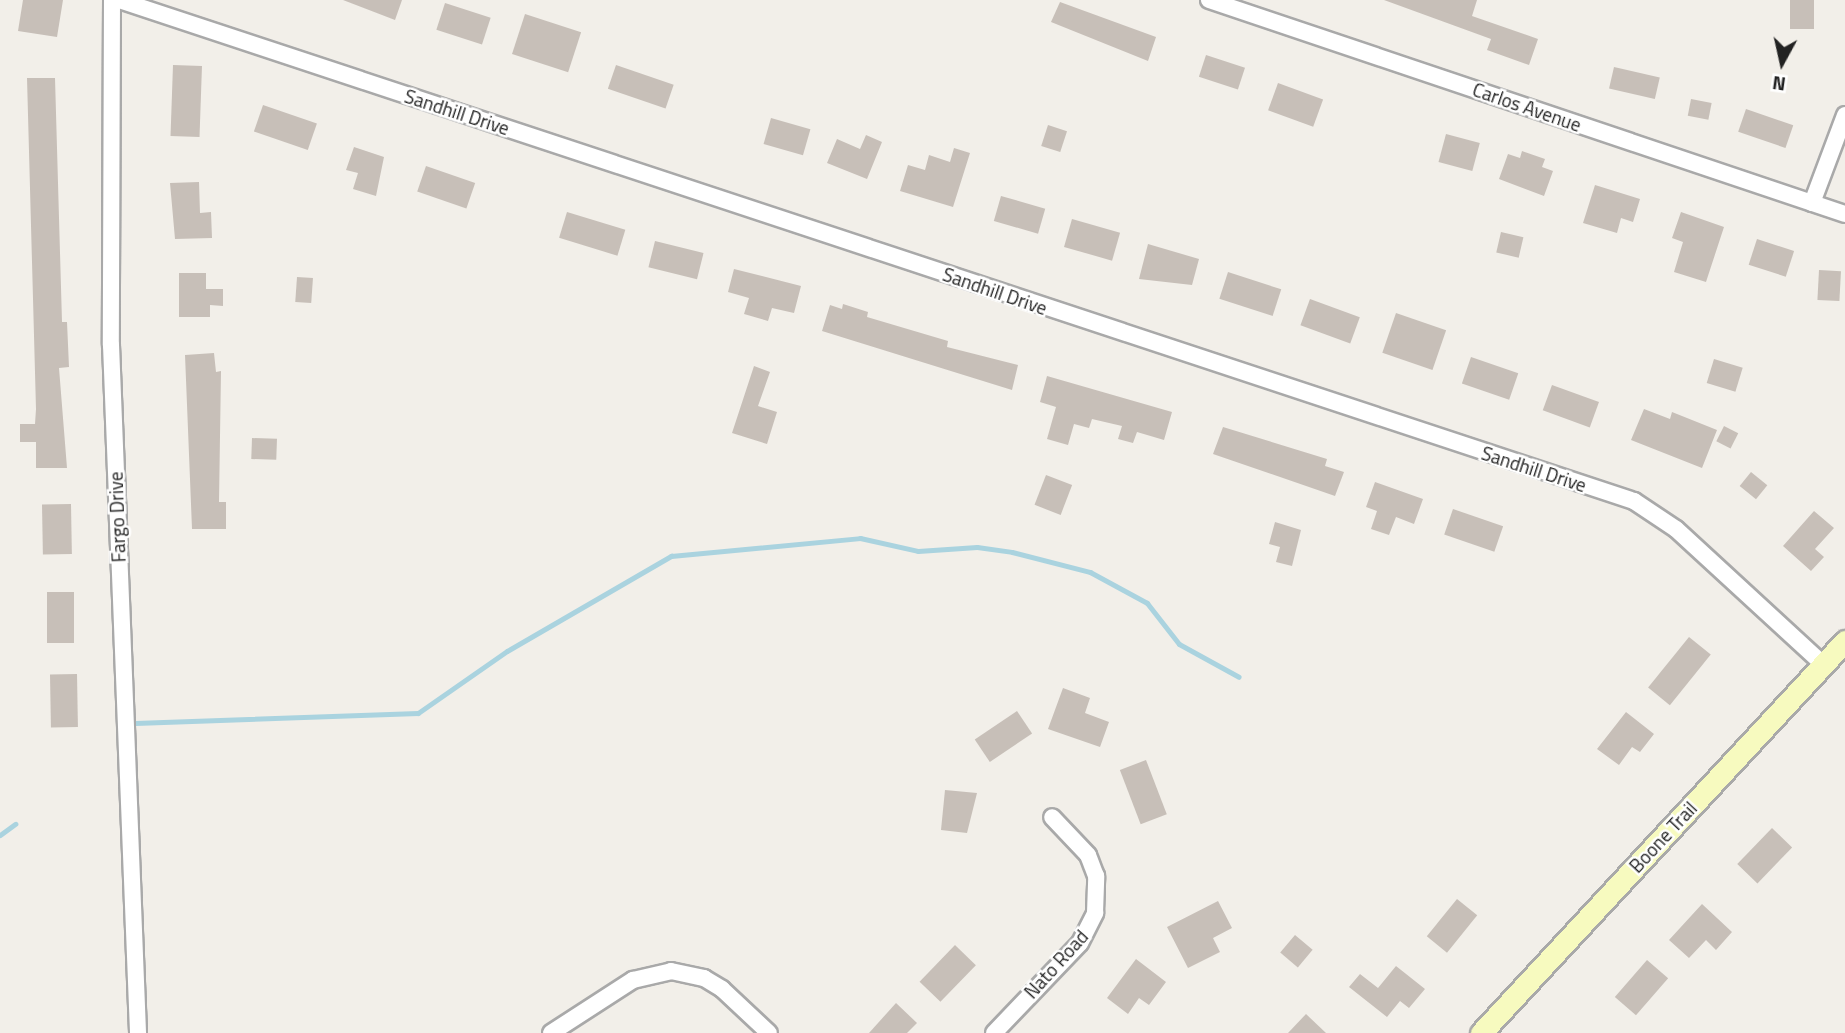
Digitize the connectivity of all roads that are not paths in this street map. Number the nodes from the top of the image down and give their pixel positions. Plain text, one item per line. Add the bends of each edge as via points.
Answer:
1 (112, 0) edge
2 (119, 0) edge
3 (1209, 0) edge
4 (1845, 115) edge
5 (1812, 203) junction
6 (1845, 214) edge
7 (1845, 641) edge
8 (1823, 664) junction
9 (1052, 817) dead end
10 (138, 1033) edge
11 (551, 1033) edge
12 (769, 1033) edge
13 (994, 1033) edge
14 (1481, 1033) edge

1 - 10 street, Fargo Drive via 111,345
2 - 8 street, Sandhill Drive via 1634,501 1676,529
3 - 5 street, Carlos Avenue
4 - 5 street
5 - 6 street, Carlos Avenue
7 - 8 street, Boone Trail
8 - 14 street, Boone Trail
9 - 13 street, Nato Road via 1088,855 1096,876 1095,913 1080,943
11 - 12 street via 633,979 671,971 704,978 722,989

